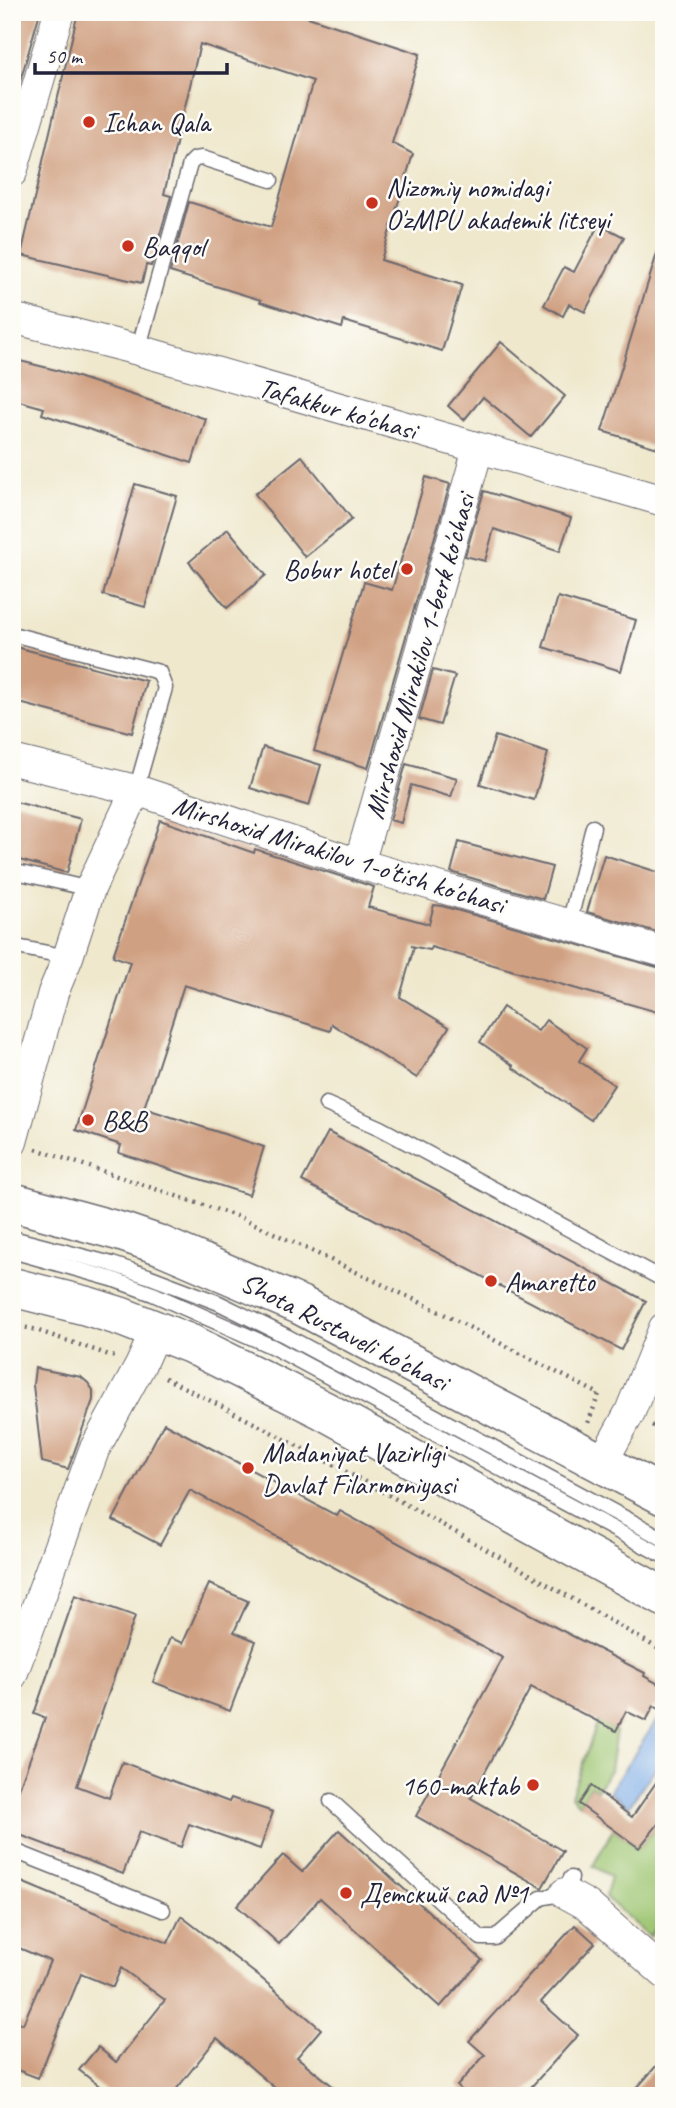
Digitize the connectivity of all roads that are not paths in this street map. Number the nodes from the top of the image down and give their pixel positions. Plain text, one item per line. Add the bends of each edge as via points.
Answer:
1 (59, 12) edge
2 (12, 172) edge
3 (271, 180) dead end
4 (12, 318) edge
5 (138, 350) junction
6 (478, 449) junction
7 (664, 501) edge
8 (12, 634) edge
9 (12, 760) edge
10 (136, 790) junction
11 (593, 827) dead end
12 (359, 864) junction
13 (12, 871) edge
14 (90, 889) junction
15 (569, 924) junction
16 (12, 946) edge
17 (664, 952) edge
18 (68, 957) junction
19 (326, 1104) dead end
20 (12, 1141) edge
21 (12, 1202) edge
22 (12, 1238) edge
23 (12, 1251) edge
24 (664, 1280) edge
25 (12, 1287) edge
26 (664, 1328) edge
27 (156, 1330) junction
28 (602, 1462) junction
29 (664, 1496) edge
30 (664, 1539) edge
31 (664, 1556) edge
32 (664, 1597) edge
33 (12, 1675) edge
34 (331, 1801) dead end
35 (12, 1850) edge
36 (568, 1886) joint
37 (163, 1910) dead end
38 (664, 1973) edge

1 - 2 street
3 - 5 lane via 202,158 190,164
4 - 5 street, Tafakkur ko'chasi
5 - 6 street, Tafakkur ko'chasi
6 - 7 street, Tafakkur ko'chasi
6 - 12 street, Mirshoxid Mirakilov 1-berk ko'chasi
8 - 10 lane via 159,672 165,688
9 - 10 street, Mirshoxid Mirakilov 1-o'tish ko'chasi
10 - 12 street, Mirshoxid Mirakilov 1-o'tish ko'chasi
10 - 14 street
11 - 15 lane
12 - 15 street, Mirshoxid Mirakilov 1-o'tish ko'chasi
13 - 14 lane
14 - 18 street
15 - 17 street, Mirshoxid Mirakilov 1-o'tish ko'chasi
16 - 18 lane
18 - 20 street via 53,993
19 - 24 lane via 380,1128
21 - 28 main road, Shota Rustaveli ko'chasi via 122,1232 226,1272 300,1305
22 - 30 lane via 112,1264 219,1303
23 - 31 lane via 153,1294 273,1347
25 - 27 main road
26 - 28 street via 629,1412
27 - 32 main road via 256,1375
27 - 33 street via 94,1450
28 - 29 main road, Shota Rustaveli ko'chasi
34 - 36 lane via 481,1938 495,1938 541,1898
35 - 37 lane
36 - 38 street

